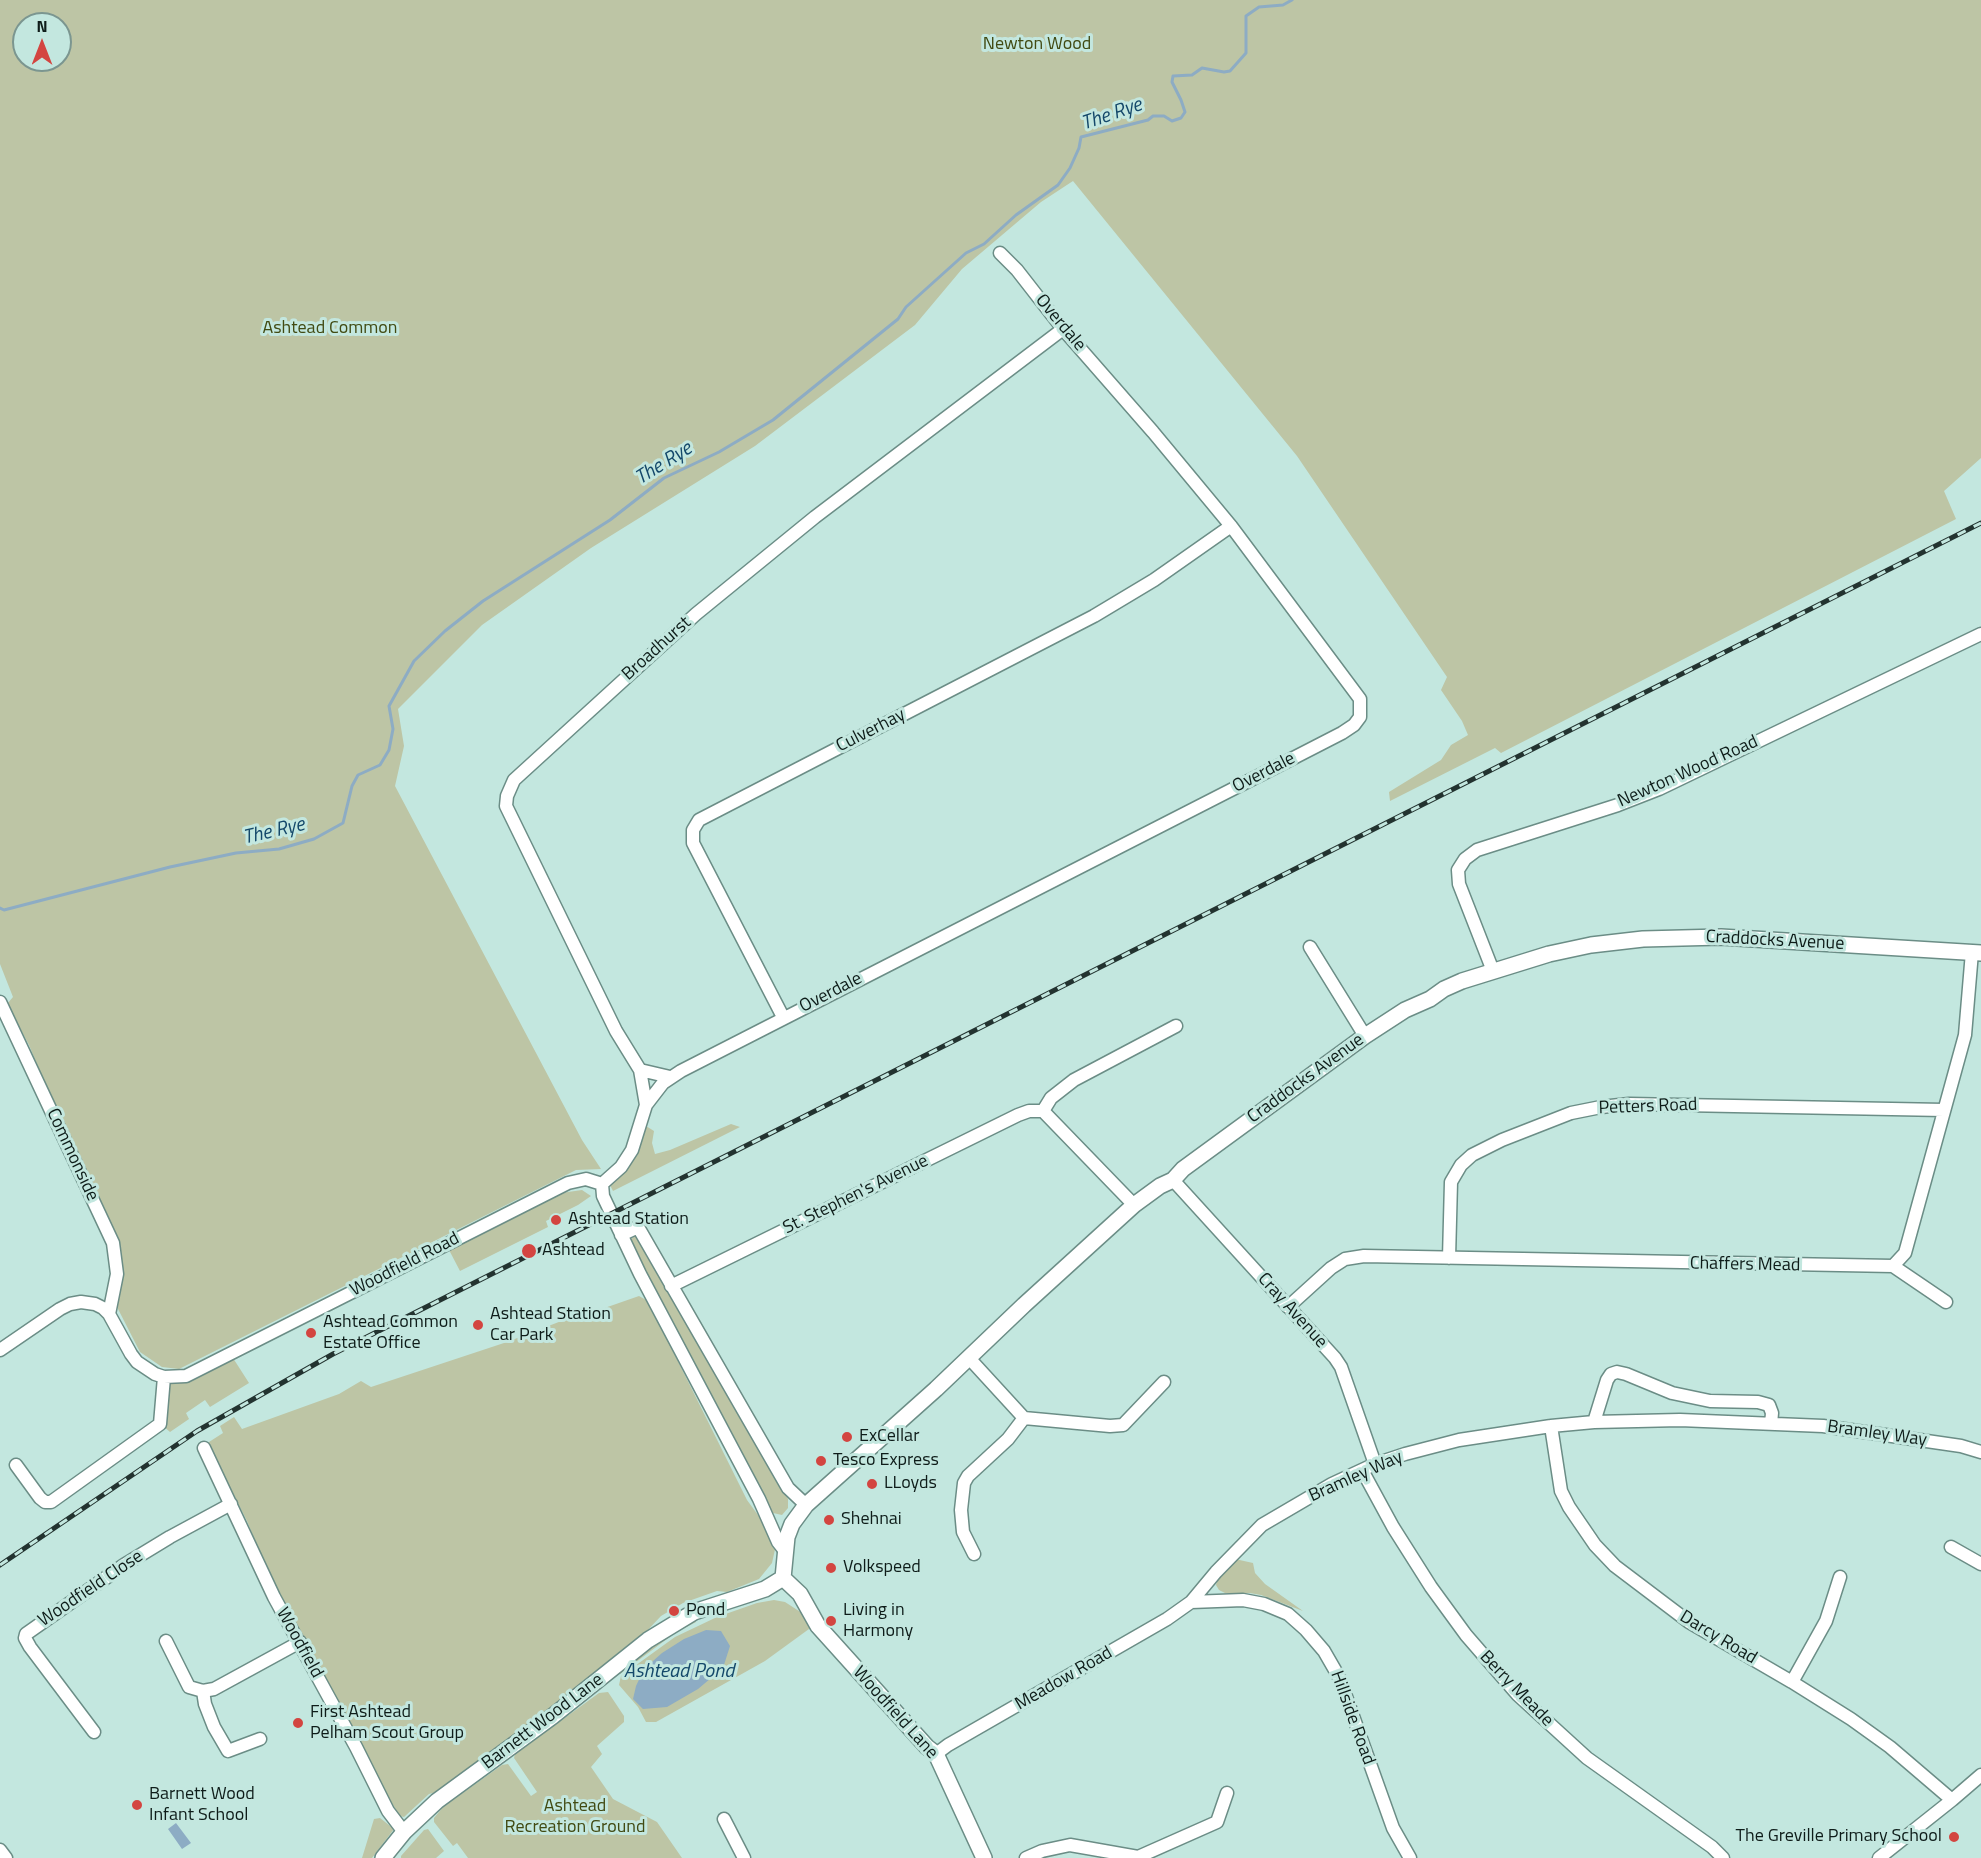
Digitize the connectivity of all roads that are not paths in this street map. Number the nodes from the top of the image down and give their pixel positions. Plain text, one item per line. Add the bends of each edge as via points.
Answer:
1 (1000, 253) dead end
2 (1063, 329) junction
3 (1230, 526) junction
4 (1981, 634) edge
5 (1310, 947) dead end
6 (1977, 952) edge
7 (1493, 971) junction
8 (0, 1002) edge
9 (783, 1017) junction
10 (1176, 1026) dead end
11 (1365, 1036) junction
12 (640, 1070) junction
13 (670, 1077) junction
14 (646, 1105) junction
15 (1944, 1110) junction
16 (1043, 1111) junction
17 (1173, 1180) junction
18 (602, 1184) junction
19 (1134, 1205) junction
20 (621, 1236) junction
21 (1449, 1258) junction
22 (1893, 1266) junction
23 (671, 1286) junction
24 (1946, 1302) dead end
25 (1288, 1307) junction
26 (109, 1314) junction
27 (0, 1350) edge
28 (969, 1358) junction
29 (164, 1377) junction
30 (1164, 1382) dead end
31 (1024, 1418) junction
32 (1594, 1422) junction
33 (1771, 1424) junction
34 (1551, 1426) junction
35 (204, 1448) dead end
36 (1981, 1452) edge
37 (1375, 1464) junction
38 (16, 1465) dead end
39 (1362, 1470) junction
40 (231, 1504) junction
41 (806, 1505) junction
42 (766, 1514) junction
43 (792, 1524) junction
44 (1951, 1548) dead end
45 (785, 1551) junction
46 (974, 1554) dead end
47 (1981, 1564) edge
48 (1840, 1577) dead end
49 (783, 1578) junction
50 (1191, 1602) junction
51 (166, 1641) dead end
52 (300, 1642) junction
53 (1792, 1682) junction
54 (203, 1691) junction
55 (94, 1732) dead end
56 (261, 1739) dead end
57 (936, 1754) junction
58 (1981, 1774) edge
59 (1227, 1793) dead end
60 (1952, 1800) junction
61 (724, 1819) dead end
62 (404, 1832) junction
63 (0, 1850) edge
64 (6, 1858) edge
65 (383, 1858) edge
66 (744, 1858) edge
67 (984, 1858) edge
68 (1026, 1858) edge
69 (1410, 1858) edge
70 (1723, 1858) edge
71 (1879, 1858) edge

1 - 2 street, Overdale
2 - 3 street, Overdale
2 - 12 street, Broadhurst via 815,517 696,614 514,780 506,806 616,1031
3 - 9 street, Culverhay via 1094,616 699,820 693,830 693,843
3 - 9 street, Overdale via 1360,699 1360,717 1354,725
4 - 7 street, Newton Wood Road via 1659,789 1477,850 1458,870 1459,884
5 - 11 street
6 - 7 street, Craddocks Avenue via 1677,937 1591,945
6 - 15 street via 1965,1035
7 - 11 street, Craddocks Avenue via 1444,989
8 - 26 street, Commonside via 112,1243 117,1274
9 - 13 street, Overdale
10 - 16 street via 1074,1080 1051,1098
11 - 17 street, Craddocks Avenue
12 - 13 street
12 - 14 street, Broadhurst
13 - 14 street, Overdale
14 - 18 street, Broadhurst via 632,1150
15 - 21 street, Petters Road via 1629,1104 1571,1113 1502,1140 1461,1165 1451,1182
15 - 22 street via 1905,1253
16 - 19 street
16 - 23 street, St. Stephen's Avenue via 1018,1115
17 - 19 street, Craddocks Avenue
17 - 25 street, Cray Avenue
18 - 20 street via 603,1196
18 - 29 street, Woodfield Road via 586,1179 568,1183 195,1372 177,1378
19 - 28 street, Craddocks Avenue
20 - 23 street via 638,1227
20 - 42 street
21 - 22 street, Chaffers Mead
21 - 25 street, Chaffers Mead via 1345,1259
22 - 24 street
23 - 41 street via 788,1488
25 - 37 street, Cray Avenue via 1341,1367
26 - 27 street via 95,1304 70,1304
26 - 29 street via 130,1354 144,1368
28 - 31 street
28 - 41 street, Craddocks Avenue
29 - 38 street via 160,1424 51,1502 40,1498
30 - 31 street via 1123,1425
31 - 46 street via 964,1483 963,1532
32 - 33 street, Bramley Way
32 - 33 street via 1606,1380 1617,1372 1672,1393 1710,1401 1768,1405
32 - 34 street, Bramley Way
33 - 36 street, Bramley Way via 1886,1434
34 - 37 street, Bramley Way via 1459,1440
34 - 53 street, Darcy Road via 1561,1491 1585,1532 1615,1566 1689,1622
35 - 40 street, Woodfield
37 - 39 street, Bramley Way
39 - 50 street, Bramley Way via 1262,1525
39 - 70 street, Berry Meade via 1431,1587 1518,1695 1587,1758
40 - 52 street, Woodfield via 274,1597
40 - 55 street, Woodfield Close via 124,1565 26,1634 30,1647
41 - 43 street, Craddocks Avenue
42 - 43 street
42 - 45 street
43 - 45 street, Craddocks Avenue
44 - 47 street
45 - 49 street
48 - 53 street via 1826,1621
49 - 57 street, Woodfield Lane via 800,1594 818,1626
49 - 62 street, Barnett Wood Lane via 765,1589 694,1612 656,1635 437,1801
50 - 57 street, Meadow Road
50 - 69 street, Hillside Road via 1243,1600 1264,1604 1288,1614 1324,1651 1340,1677 1388,1816
51 - 54 street via 189,1687
52 - 54 street via 214,1689
52 - 62 street, Woodfield via 388,1811
53 - 60 street, Darcy Road via 1890,1747
54 - 56 street via 214,1727 228,1751
57 - 67 street, Woodfield Lane
58 - 60 street
59 - 68 street via 1217,1822 1138,1857 1070,1845
60 - 71 street
61 - 66 street
62 - 65 street, Barnett Wood Lane
63 - 64 street

